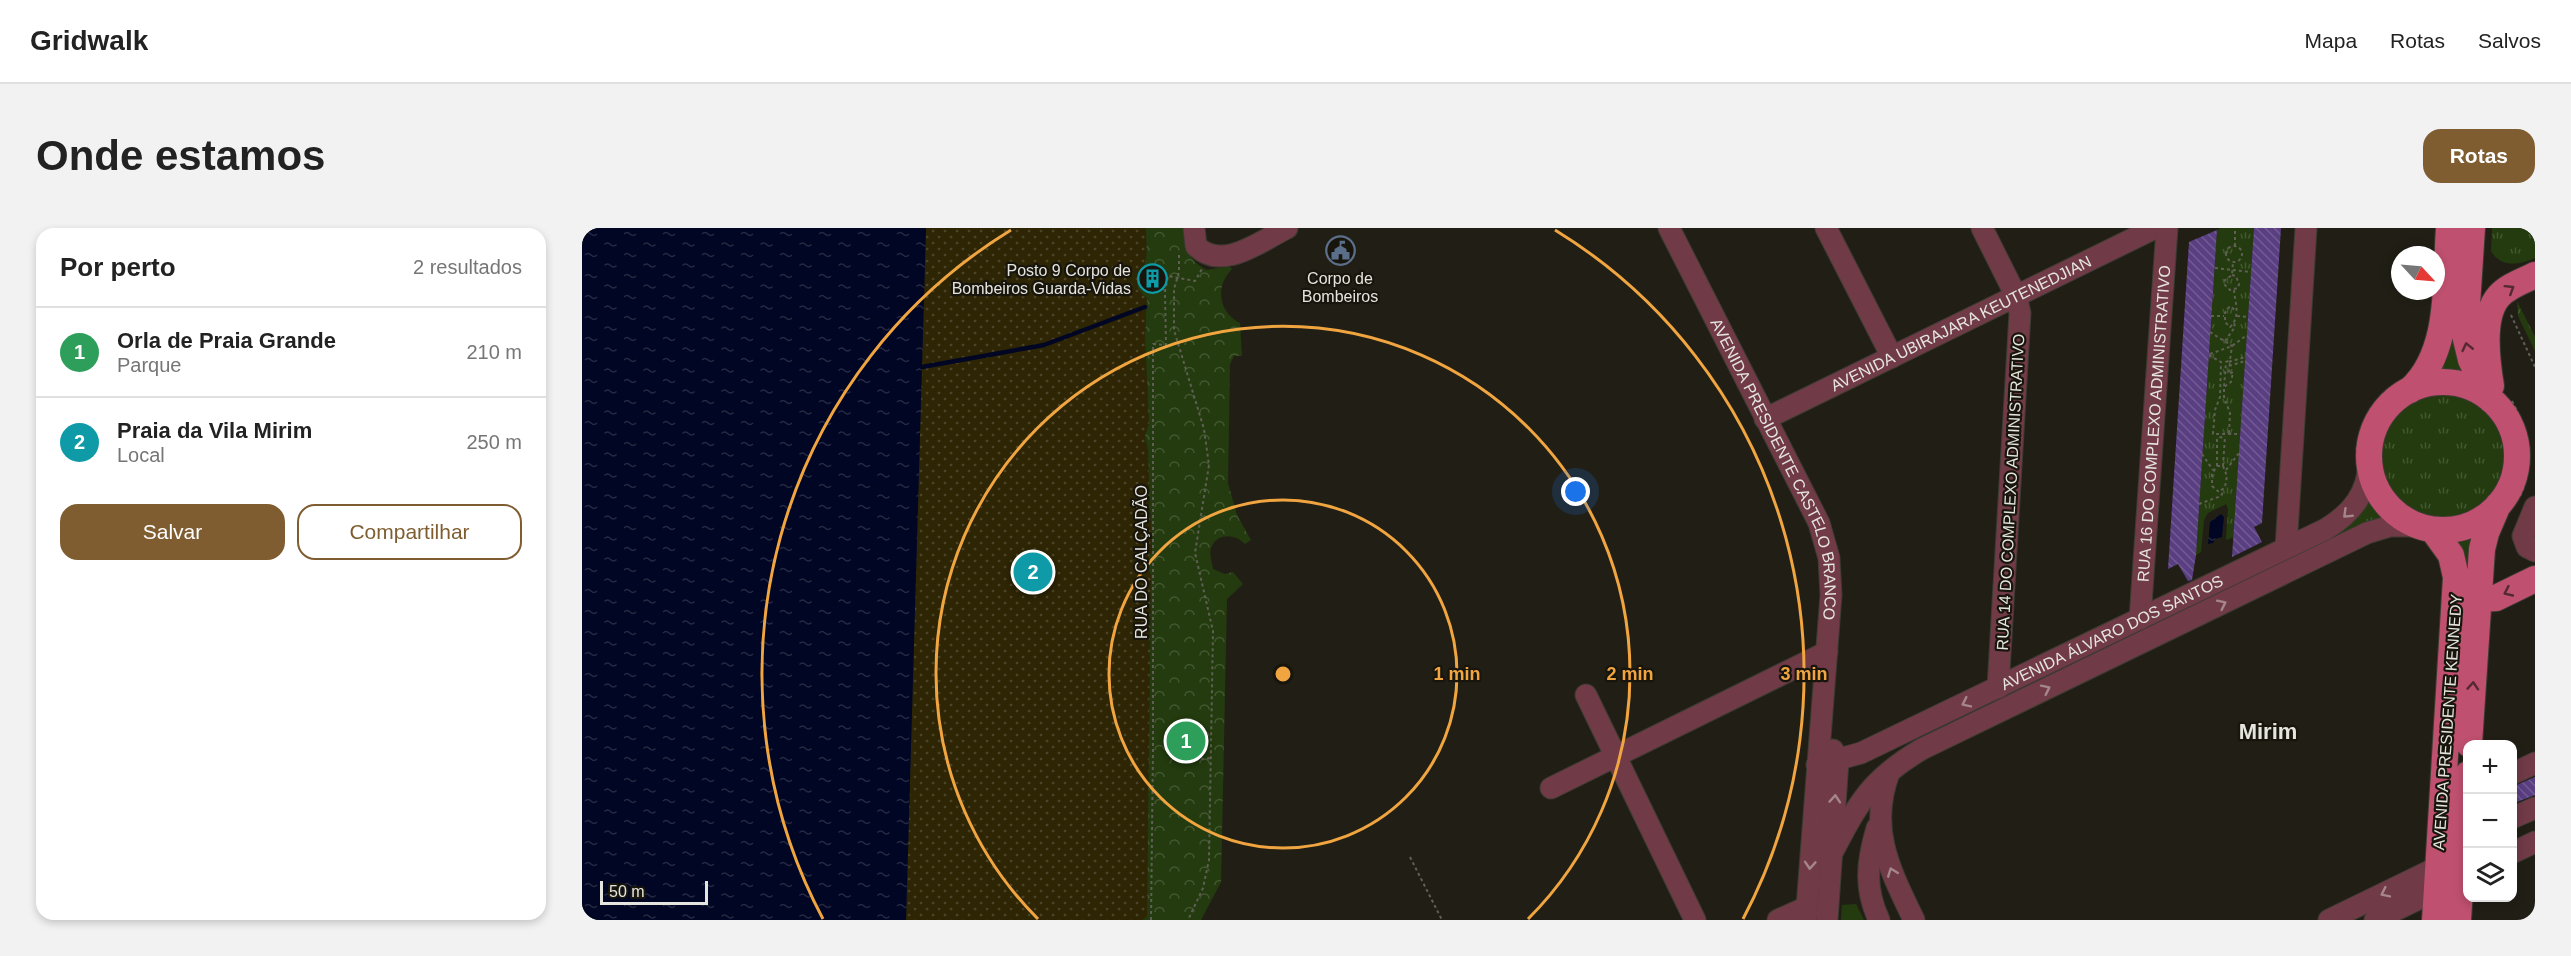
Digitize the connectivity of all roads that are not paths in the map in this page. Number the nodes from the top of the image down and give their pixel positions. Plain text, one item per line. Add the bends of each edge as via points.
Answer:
1 (1287, 228) edge
2 (1668, 228) edge
3 (1826, 228) edge
4 (1982, 228) edge
5 (2167, 228) edge
6 (2306, 228) edge
7 (2449, 228) edge
8 (2472, 228) edge
9 (2145, 230) edge
10 (1189, 238) edge
11 (2535, 275) edge
12 (2016, 296) junction
13 (1892, 357) junction
14 (2410, 390) junction
15 (2498, 399) junction
16 (1765, 419) junction
17 (2369, 462) junction
18 (2517, 504) edge
19 (2426, 528) junction
20 (2286, 548) junction
21 (2535, 551) edge
22 (2535, 579) edge
23 (2479, 599) junction
24 (2140, 619) junction
25 (1827, 652) junction
26 (1998, 688) junction
27 (1586, 695) dead end
28 (2469, 740) edge
29 (1616, 756) junction
30 (1827, 763) junction
31 (2535, 763) edge
32 (1894, 767) junction
33 (2517, 772) edge
34 (1551, 788) dead end
35 (2535, 808) edge
36 (2517, 817) edge
37 (1878, 821) junction
38 (2463, 834) edge
39 (2535, 842) edge
40 (2517, 851) edge
41 (1832, 853) junction
42 (2451, 877) edge
43 (1807, 914) edge
44 (1695, 920) edge
45 (1778, 920) edge
46 (1827, 920) edge
47 (1880, 920) edge
48 (1914, 920) edge
49 (2329, 920) edge
50 (2375, 920) edge
51 (2435, 920) edge
52 (2458, 920) edge

1 - 10 street via 1222,258 1209,256
2 - 16 street, AVENIDA PRESIDENTE CASTELO BRANCO
3 - 13 street
4 - 12 street
5 - 24 street, RUA 16 DO COMPLEXO ADMINISTRATIVO
6 - 20 street
7 - 14 main road via 2439,344 2427,371
15 -> 8 main road via 2471,360 2465,335
9 - 12 street, AVENIDA UBIRAJARA KEUTENEDJIAN
15 -> 11 main road via 2487,350 2490,316 2495,301 2505,291
12 - 13 street, AVENIDA UBIRAJARA KEUTENEDJIAN
12 - 26 street, RUA 14 DO COMPLEXO ADMINISTRATIVO via 2020,313
13 - 16 street, AVENIDA UBIRAJARA KEUTENEDJIAN
14 - 15 main road via 2431,383 2452,383
14 - 17 main road via 2390,405 2379,420
15 - 18 main road via 2516,448 2513,478
16 - 25 street, AVENIDA PRESIDENTE CASTELO BRANCO via 1824,539 1831,578
17 - 19 main road via 2384,502 2394,512
17 -> 20 street, AVENIDA ÁLVARO DOS SANTOS via 2366,484 2350,512 2326,529
18 - 19 main road via 2469,525 2445,530
18 - 21 street via 2527,547
18 - 23 main road, AVENIDA PRESIDENTE KENNEDY via 2484,540
32 -> 19 street, AVENIDA ÁLVARO DOS SANTOS via 1922,749 2367,533 2390,526
19 - 42 main road, AVENIDA PRESIDENTE KENNEDY via 2446,545 2456,577
20 - 24 street, AVENIDA ÁLVARO DOS SANTOS
22 -> 23 main road via 2496,598
28 -> 23 main road, AVENIDA PRESIDENTE KENNEDY
24 - 26 street, AVENIDA ÁLVARO DOS SANTOS
25 - 29 street
25 - 30 street, AVENIDA PRESIDENTE CASTELO BRANCO via 1821,722
26 -> 30 street, AVENIDA ÁLVARO DOS SANTOS via 1862,753
27 - 29 street
29 - 34 street
29 - 44 street
41 -> 30 street, AVENIDA PRESIDENTE CASTELO BRANCO
30 -> 43 street, AVENIDA PRESIDENTE CASTELO BRANCO
31 - 33 street
32 - 37 street via 1884,786
32 - 41 street, AVENIDA ÁLVARO DOS SANTOS via 1861,799
35 - 36 street
37 - 47 street via 1871,847 1868,887
48 -> 37 street via 1893,874
38 - 42 main road, AVENIDA PRESIDENTE KENNEDY
39 - 40 street
41 - 46 street, AVENIDA PRESIDENTE CASTELO BRANCO
42 -> 49 street
42 - 50 street
42 - 51 main road, AVENIDA PRESIDENTE KENNEDY
42 - 52 main road, AVENIDA PRESIDENTE KENNEDY
43 - 45 street

